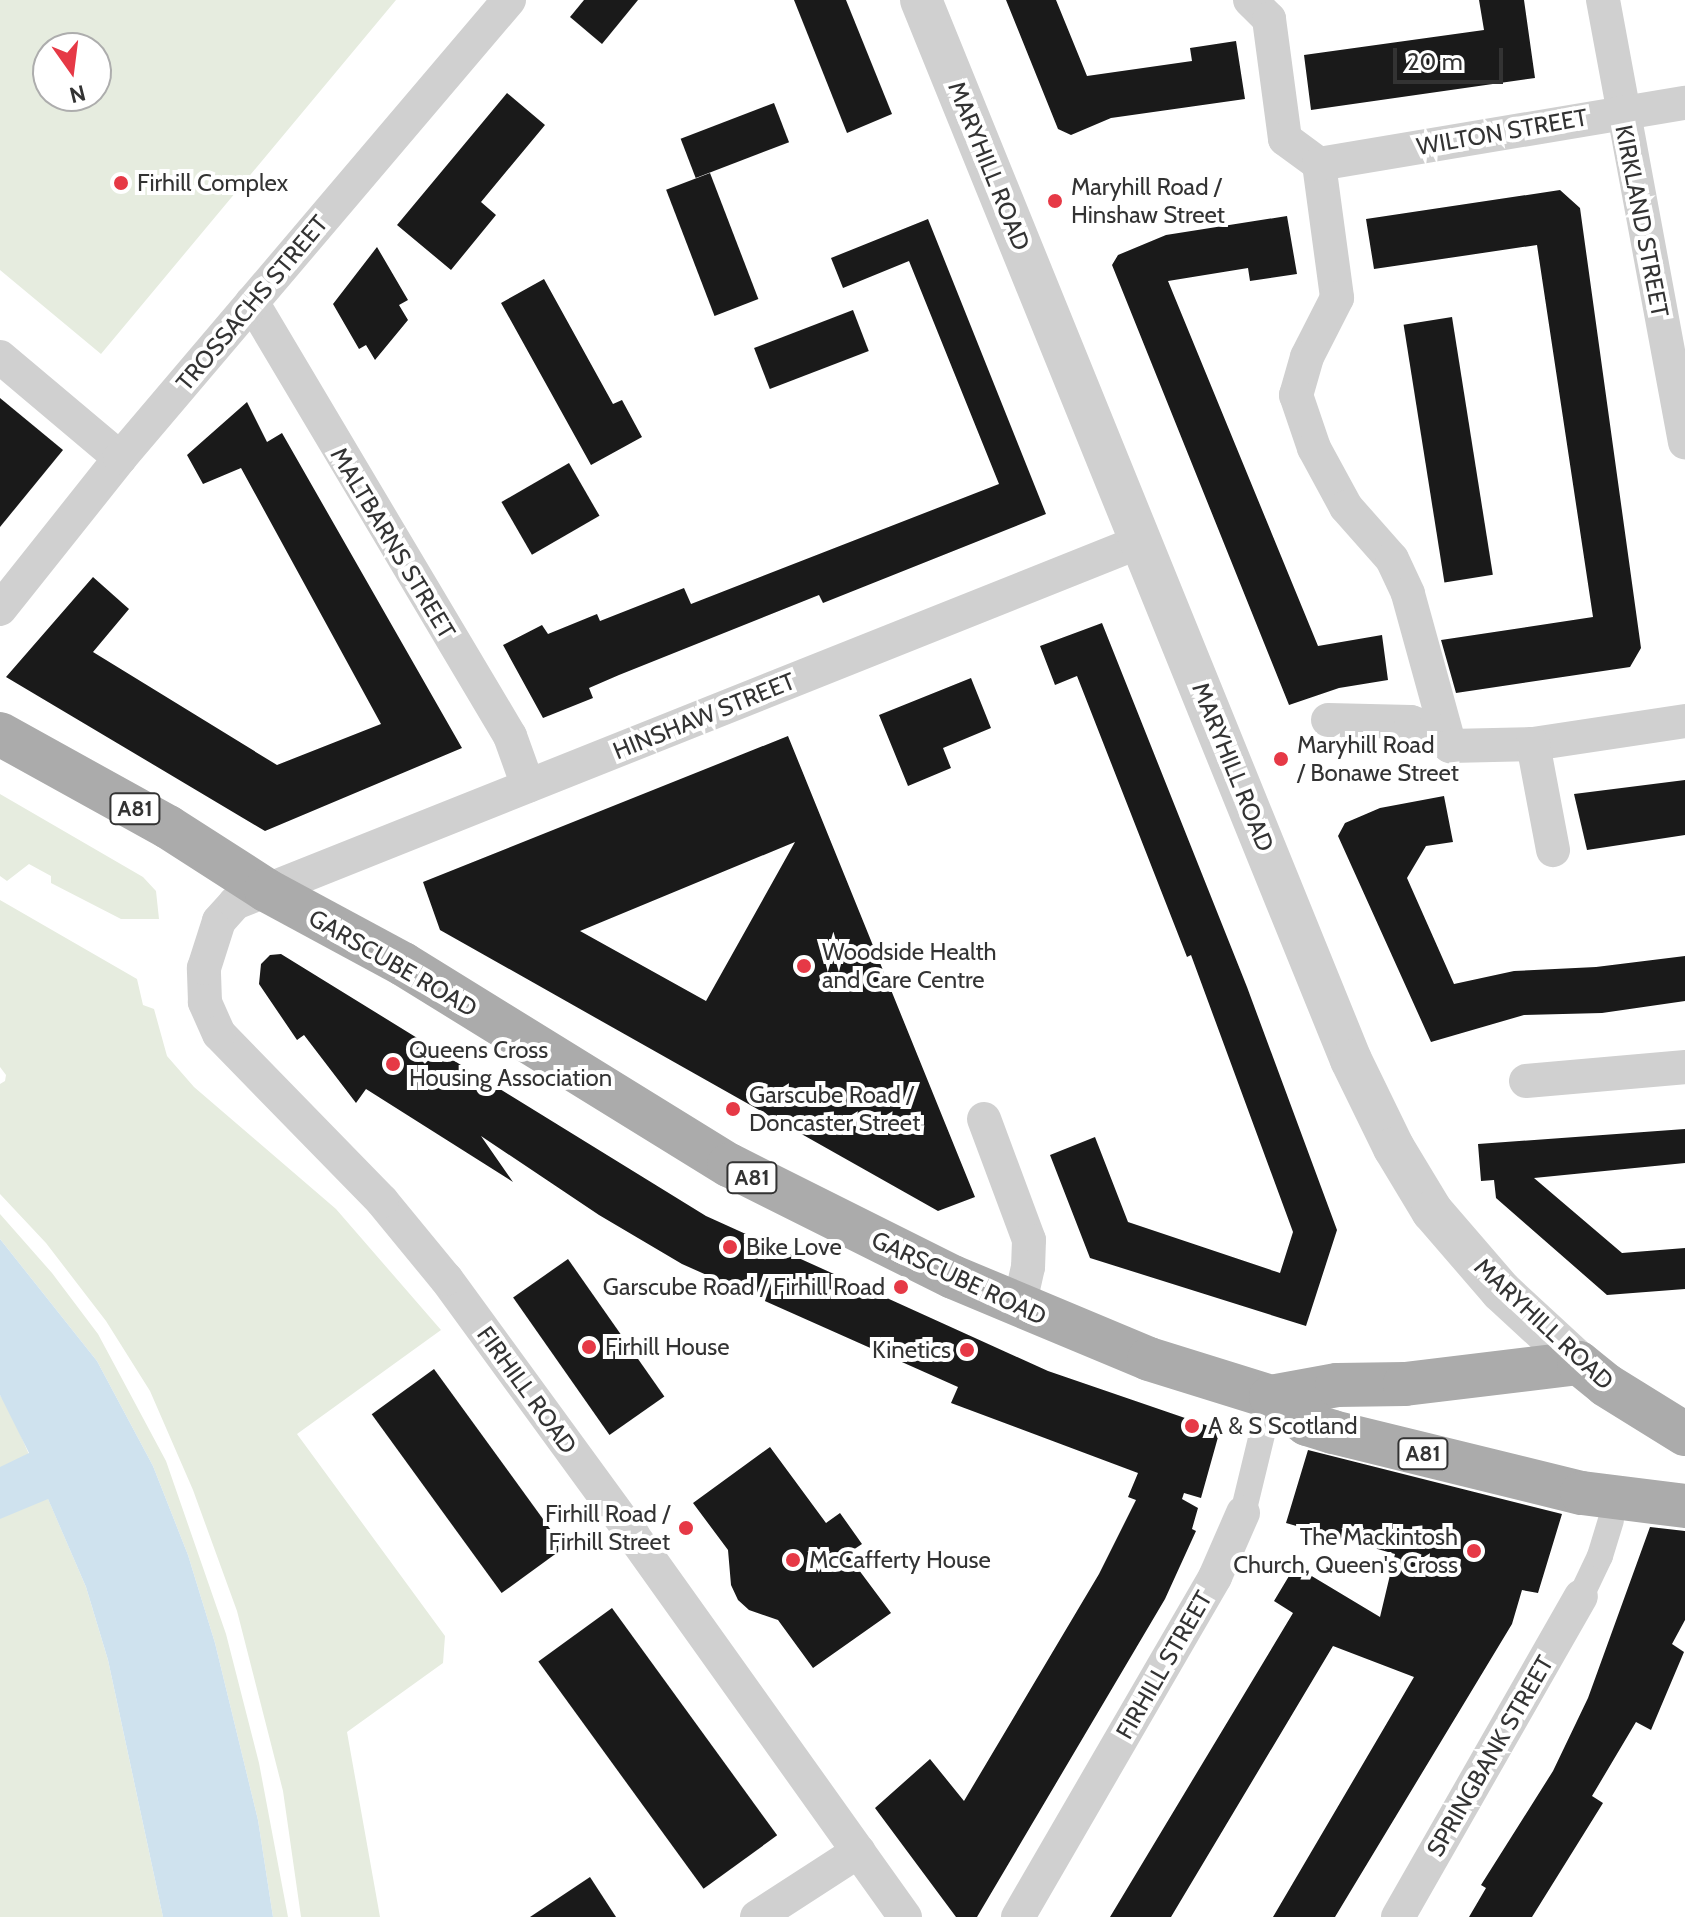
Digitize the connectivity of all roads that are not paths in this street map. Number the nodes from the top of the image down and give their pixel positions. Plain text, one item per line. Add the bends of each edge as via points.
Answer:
1 (509, 0) edge
2 (921, 0) edge
3 (1250, 0) edge
4 (1603, 0) edge
5 (1685, 103) edge
6 (1621, 112) junction
7 (1319, 164) junction
8 (252, 302) junction
9 (0, 357) edge
10 (1685, 442) edge
11 (120, 458) junction
12 (1142, 541) junction
13 (0, 609) edge
14 (1328, 720) dead end
15 (1685, 721) edge
16 (0, 734) edge
17 (1533, 744) junction
18 (1450, 746) junction
19 (528, 786) junction
20 (1553, 850) dead end
21 (266, 890) junction
22 (1685, 1067) edge
23 (1526, 1081) dead end
24 (984, 1119) dead end
25 (1019, 1307) junction
26 (1579, 1363) junction
27 (1271, 1397) junction
28 (1685, 1434) edge
29 (1685, 1506) edge
30 (1596, 1507) junction
31 (1243, 1513) joint
32 (1581, 1596) joint
33 (859, 1851) junction
34 (757, 1917) edge
35 (905, 1917) edge
36 (1018, 1917) edge
37 (1398, 1917) edge

1 - 8 street, TROSSACHS STREET
2 - 12 street, MARYHILL ROAD
3 - 7 street via 1269,19 1285,139
4 - 6 street, KIRKLAND STREET
5 - 6 street, WILTON STREET
6 - 7 street, WILTON STREET
6 - 10 street, KIRKLAND STREET
7 - 18 street via 1337,298 1307,357 1296,395 1314,448 1346,507 1398,571
8 - 11 street, TROSSACHS STREET
8 - 19 street, MALTBARNS STREET via 510,736
9 - 11 street
11 - 13 street, TROSSACHS STREET
12 - 19 street, HINSHAW STREET
12 - 26 street, MARYHILL ROAD via 1346,1048 1394,1148 1432,1211
14 - 18 street via 1411,722 1433,730
15 - 17 street
16 - 21 main road, GARSCUBE ROAD / A81 via 168,827
17 - 18 street
17 - 20 street
19 - 21 street, HINSHAW STREET
21 - 25 main road, GARSCUBE ROAD / A81 via 403,964 729,1165
21 - 33 street, FIRHILL ROAD via 222,914 207,953 205,1002 219,1034 425,1252
22 - 23 street
24 - 25 street via 1029,1240
25 - 27 main road, GARSCUBE ROAD / A81 via 1149,1359
26 - 27 main road, GARSCUBE ROAD / A81 via 1405,1384 1337,1385
26 - 28 main road, MARYHILL ROAD
27 - 30 main road, GARSCUBE ROAD / A81 via 1307,1424
27 - 31 street, FIRHILL STREET
29 - 30 main road, A81
30 - 32 street via 1600,1556
31 - 36 street, FIRHILL STREET via 1215,1577
32 - 37 street, SPRINGBANK STREET
33 - 34 street
33 - 35 street, FIRHILL ROAD

